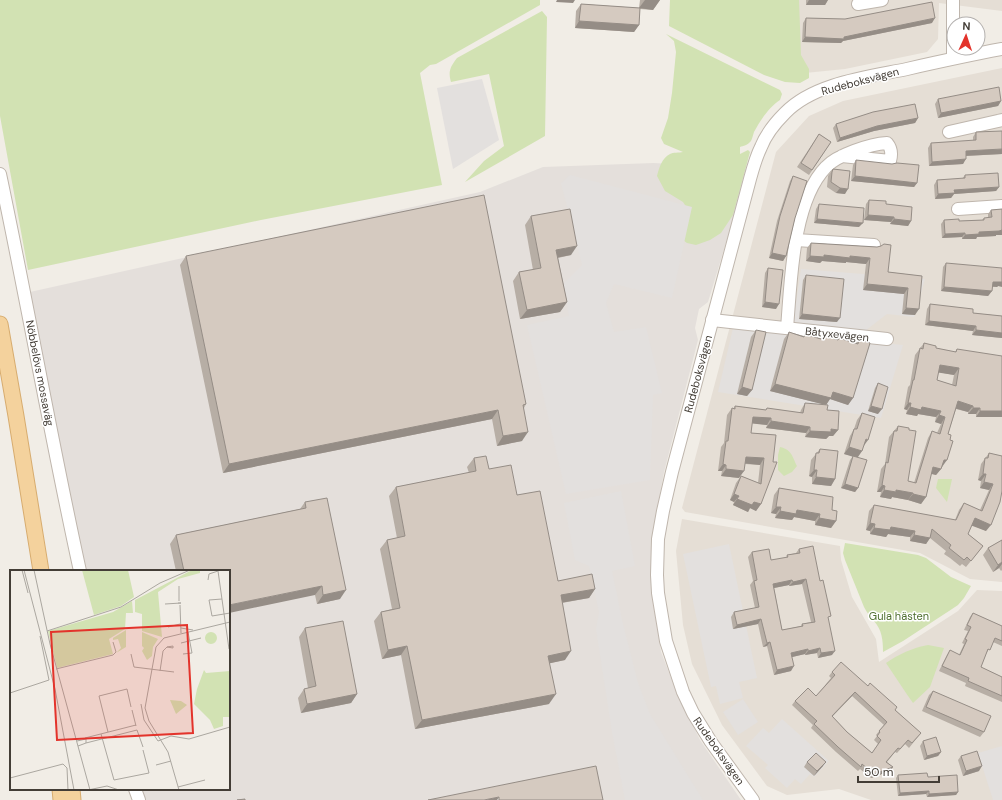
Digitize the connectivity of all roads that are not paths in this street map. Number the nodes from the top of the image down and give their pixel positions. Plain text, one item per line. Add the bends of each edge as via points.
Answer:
1 (882, 0) edge
2 (953, 0) edge
3 (858, 4) dead end
4 (1002, 48) edge
5 (953, 58) junction
6 (1002, 120) edge
7 (949, 132) dead end
8 (842, 156) dead end
9 (0, 174) edge
10 (1002, 206) edge
11 (958, 209) dead end
12 (796, 240) junction
13 (874, 245) edge
14 (712, 320) junction
15 (0, 324) edge
16 (787, 328) junction
17 (887, 339) dead end
18 (0, 382) edge
19 (30, 570) edge
20 (41, 570) edge
21 (80, 570) edge
22 (60, 790) edge
23 (72, 790) edge
24 (136, 790) edge
25 (61, 800) edge
26 (73, 800) edge
27 (139, 800) edge
28 (753, 800) edge

1 - 3 street
2 - 5 street
4 - 5 street, Rudeboksvägen
5 - 14 street, Rudeboksvägen via 826,88 802,100 786,112 768,133 761,146
6 - 7 street
8 - 12 street via 827,166 815,181 802,213
9 - 21 street, Nöbbelövs mossaväg
10 - 11 street
12 - 13 street
12 - 16 street
14 - 16 street, Båtyxevägen
14 - 28 street, Rudeboksvägen via 663,511 658,539 658,593 666,641 683,692 710,742
15 - 20 main road
16 - 17 street, Båtyxevägen
18 - 19 main road
22 - 25 main road
23 - 26 main road
24 - 27 street

